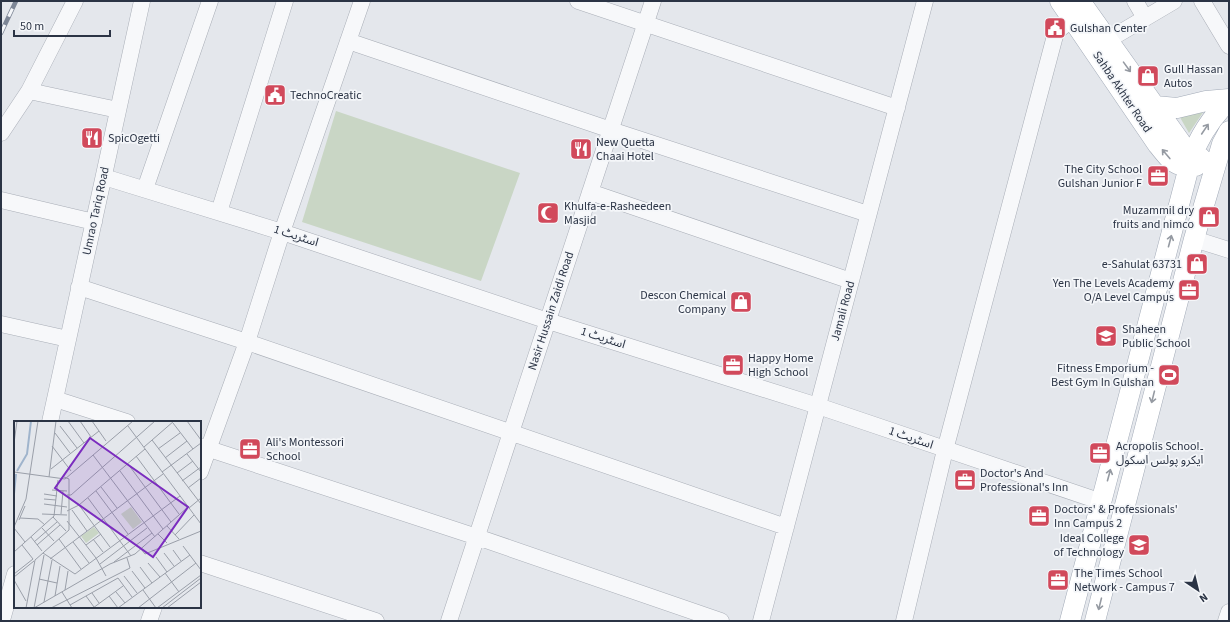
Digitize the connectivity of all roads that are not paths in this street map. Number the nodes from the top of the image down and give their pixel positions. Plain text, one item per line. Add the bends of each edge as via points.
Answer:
1 (75, 1) edge
2 (142, 1) edge
3 (210, 1) edge
4 (285, 1) edge
5 (362, 1) edge
6 (578, 1) edge
7 (654, 1) edge
8 (924, 1) edge
9 (1060, 1) edge
10 (1135, 1) edge
11 (1174, 1) edge
12 (1202, 1) edge
13 (1079, 10) edge
14 (1145, 18) junction
15 (646, 24) junction
16 (1108, 40) junction
17 (348, 42) junction
18 (1229, 46) edge
19 (29, 92) junction
20 (1229, 100) edge
21 (1154, 106) junction
22 (897, 108) junction
23 (118, 110) junction
24 (611, 130) junction
25 (1, 133) edge
26 (1226, 137) edge
27 (1192, 162) junction
28 (104, 177) junction
29 (145, 189) junction
30 (590, 192) junction
31 (1208, 194) junction
32 (1, 200) edge
33 (219, 212) junction
34 (868, 214) junction
35 (94, 222) junction
36 (282, 232) junction
37 (1194, 239) junction
38 (1229, 250) edge
39 (851, 281) junction
40 (79, 287) junction
41 (548, 321) junction
42 (1, 324) edge
43 (68, 339) junction
44 (247, 342) junction
45 (55, 399) junction
46 (818, 406) junction
47 (50, 421) edge
48 (124, 421) edge
49 (511, 432) junction
50 (204, 447) edge
51 (945, 450) junction
52 (201, 466) edge
53 (1102, 502) junction
54 (786, 527) junction
55 (476, 537) junction
56 (201, 563) edge
57 (14, 578) edge
58 (154, 608) edge
59 (1229, 612) edge
60 (3, 620) edge
61 (149, 621) edge
62 (376, 621) edge
63 (449, 621) edge
64 (721, 621) edge
65 (762, 621) edge
66 (904, 621) edge
67 (1070, 621) edge
68 (1095, 621) edge
69 (1226, 621) edge

1 - 19 street
2 - 23 street, Umrao Tariq Road
3 - 29 street
4 - 33 street
5 - 17 street
6 - 15 street
7 - 15 street, Nasir Hussain Zaidi Road
8 - 22 street, Jamali Road
9 - 13 main road, Sahba Akhter Road
10 - 14 street
11 - 14 street
12 - 18 street
13 - 16 main road, Sahba Akhter Road
27 -> 13 main road, Sahba Akhter Road via 1185,166 1175,164 1162,150
13 - 51 street via 1056,32
14 - 16 street
15 - 22 street
15 - 24 street, Nasir Hussain Zaidi Road
16 -> 21 main road, Sahba Akhter Road
17 - 24 street
17 - 36 street
19 - 23 street
19 - 25 street
20 - 21 main road via 1206,101 1177,108
27 -> 20 main road via 1195,147 1202,134 1220,108
21 - 27 main road, Sahba Akhter Road
22 - 34 street, Jamali Road
23 - 28 street, Umrao Tariq Road
24 - 30 street, Nasir Hussain Zaidi Road
24 - 34 street
26 - 27 main road
26 - 31 main road
27 - 31 main road, Sahba Akhter Road
53 -> 27 main road
28 - 29 street, اسٹریٹ 1
28 - 35 street, Umrao Tariq Road
29 - 33 street, اسٹریٹ 1
30 - 39 street
30 - 41 street, Nasir Hussain Zaidi Road
31 - 37 main road
32 - 35 street
33 - 36 street, اسٹریٹ 1
34 - 39 street, Jamali Road
35 - 40 street, Umrao Tariq Road
36 - 41 street, اسٹریٹ 1
36 - 44 street
37 - 38 street
37 -> 68 main road
39 - 46 street, Jamali Road
40 - 43 street, Umrao Tariq Road
40 - 44 street
41 - 46 street, اسٹریٹ 1
41 - 49 street, Nasir Hussain Zaidi Road
42 - 43 street
43 - 45 street, Umrao Tariq Road
44 - 49 street
44 - 50 street
45 - 47 street, Umrao Tariq Road
45 - 48 street
46 - 51 street, اسٹریٹ 1
46 - 54 street, Jamali Road
49 - 54 street
49 - 55 street, Nasir Hussain Zaidi Road
50 - 52 street
50 - 55 street
51 - 53 street, اسٹریٹ 1
51 - 66 street
53 - 67 main road
54 - 65 street, Jamali Road
55 - 63 street, Nasir Hussain Zaidi Road
55 - 64 street
56 - 62 street
57 - 60 street
58 - 61 street
59 - 69 street

